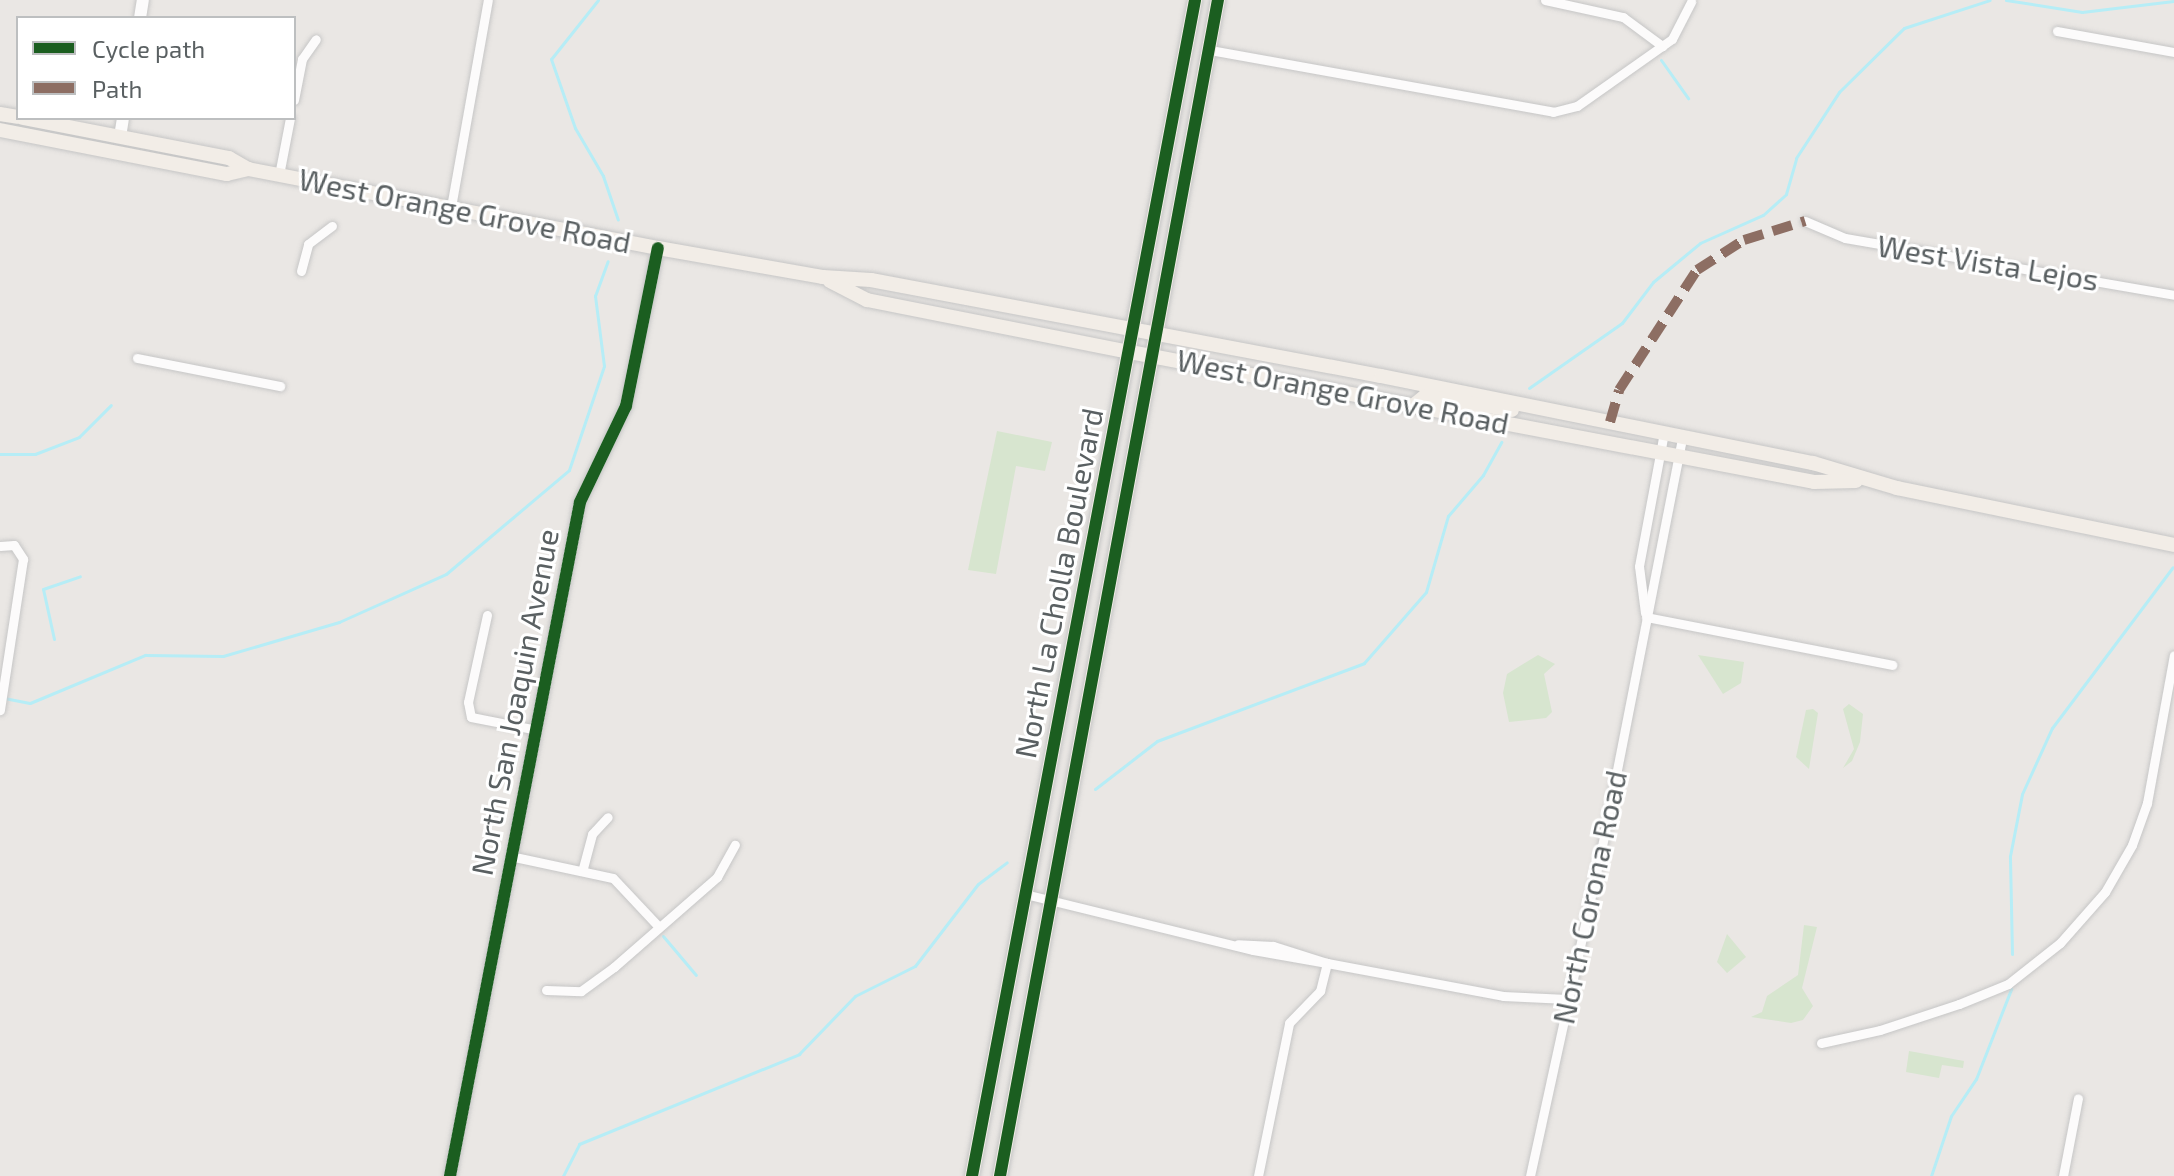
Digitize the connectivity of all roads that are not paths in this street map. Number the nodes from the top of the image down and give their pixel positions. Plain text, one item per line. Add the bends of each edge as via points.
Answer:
1 (488, 0) edge
2 (1195, 0) edge
3 (1218, 0) edge
4 (1545, 0) edge
5 (1691, 2) dead end
6 (2057, 31) dead end
7 (316, 39) dead end
8 (1662, 46) junction
9 (1210, 50) junction
10 (2174, 52) edge
11 (296, 90) edge
12 (31, 120) edge
13 (123, 120) edge
14 (290, 120) edge
15 (0, 130) edge
16 (120, 137) junction
17 (248, 169) junction
18 (279, 175) junction
19 (451, 207) junction
20 (1805, 221) dead end
21 (332, 226) dead end
22 (658, 248) junction
23 (301, 271) dead end
24 (823, 277) junction
25 (2174, 295) edge
26 (1135, 329) junction
27 (1158, 334) junction
28 (1130, 352) junction
29 (1154, 356) junction
30 (137, 358) dead end
31 (280, 386) dead end
32 (1414, 405) junction
33 (1532, 407) junction
34 (1664, 433) junction
35 (1682, 437) junction
36 (1660, 451) junction
37 (1678, 455) junction
38 (1868, 481) junction
39 (2174, 545) edge
40 (0, 546) edge
41 (487, 615) dead end
42 (1646, 617) junction
43 (2174, 655) edge
44 (1892, 665) dead end
45 (0, 710) edge
46 (537, 730) junction
47 (608, 817) dead end
48 (735, 845) dead end
49 (510, 856) junction
50 (583, 868) junction
51 (1025, 894) junction
52 (1052, 899) junction
53 (658, 926) junction
54 (1327, 963) junction
55 (546, 990) dead end
56 (1567, 999) junction
57 (1821, 1043) dead end
58 (2078, 1098) dead end
59 (450, 1176) edge
60 (972, 1176) edge
61 (1000, 1176) edge
62 (1258, 1176) edge
63 (1530, 1176) edge
64 (2063, 1176) edge

1 - 19 street
2 - 26 main road, North La Cholla Boulevard
3 - 9 main road, North La Cholla Boulevard
4 - 8 street via 1623,17
5 - 8 street via 1681,28
6 - 10 street
7 - 11 street via 302,59
8 - 9 street via 1577,106 1553,112
9 - 27 main road, North La Cholla Boulevard
12 - 16 main road, West Orange Grove Road
13 - 16 street
14 - 18 street
15 - 17 main road, West Orange Grove Road via 227,174
16 - 17 main road, West Orange Grove Road via 229,158
17 - 18 main road, West Orange Grove Road
18 - 19 main road, West Orange Grove Road
19 - 22 main road, West Orange Grove Road
20 - 25 street, West Vista Lejos via 1845,238
21 - 23 street via 308,244
22 - 24 main road, West Orange Grove Road
22 - 46 street, North San Joaquin Avenue via 626,406 580,502
24 - 26 main road, West Orange Grove Road via 871,280
24 - 28 main road, West Orange Grove Road via 867,300
26 - 27 main road, West Orange Grove Road
26 - 28 main road, North La Cholla Boulevard
27 - 29 main road, North La Cholla Boulevard
27 - 33 main road, West Orange Grove Road
28 - 29 main road, West Orange Grove Road
28 - 51 main road, North La Cholla Boulevard
29 - 32 main road, West Orange Grove Road
29 - 52 main road, North La Cholla Boulevard
30 - 31 street
32 - 33 main road via 1425,396 1488,409
32 - 36 main road, West Orange Grove Road
33 - 34 main road, West Orange Grove Road
34 - 35 main road, West Orange Grove Road
34 - 36 street, North Corona Road
35 - 37 street, North Corona Road
35 - 38 main road, West Orange Grove Road via 1813,463
36 - 37 main road, West Orange Grove Road
36 - 42 street, North Corona Road via 1639,566
37 - 38 main road, West Orange Grove Road via 1814,482
37 - 42 street, North Corona Road
38 - 39 main road, West Orange Grove Road
40 - 45 street via 14,545 23,559
41 - 46 street via 468,702 471,717
42 - 44 street
42 - 56 street, North Corona Road
43 - 57 street via 2147,803 2132,845 2105,892 2060,943 2008,984 1880,1030
46 - 49 street, North San Joaquin Avenue
47 - 50 street via 592,834
48 - 53 street via 717,877
49 - 50 street
49 - 59 street, North San Joaquin Avenue
50 - 53 street via 613,878
51 - 52 street
51 - 60 main road, North La Cholla Boulevard
52 - 54 street
52 - 61 main road, North La Cholla Boulevard
53 - 55 street via 581,991
54 - 56 street via 1503,996
54 - 62 street via 1320,991 1289,1023
56 - 63 street, North Corona Road
58 - 64 street

